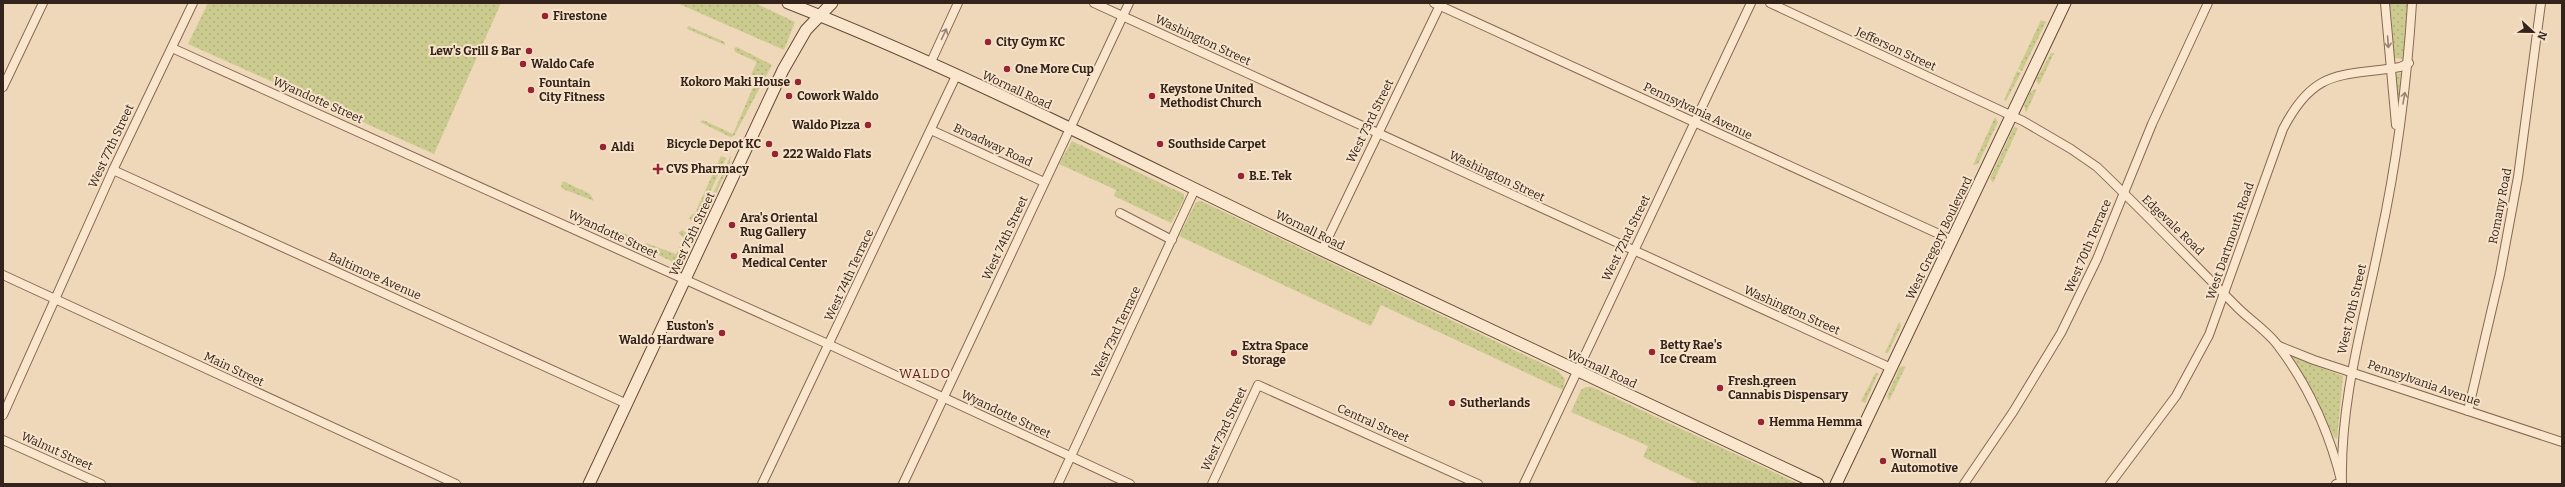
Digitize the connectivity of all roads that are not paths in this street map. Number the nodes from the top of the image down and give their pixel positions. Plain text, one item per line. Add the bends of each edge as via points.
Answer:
1 (42, 3) edge
2 (193, 3) edge
3 (788, 3) edge
4 (832, 3) edge
5 (958, 3) edge
6 (1094, 3) edge
7 (1130, 3) edge
8 (1752, 3) edge
9 (1770, 3) edge
10 (2065, 3) edge
11 (2208, 3) edge
12 (2385, 3) edge
13 (2412, 3) edge
14 (2541, 3) edge
15 (1438, 4) edge
16 (821, 16) junction
17 (1123, 16) junction
18 (172, 48) junction
19 (2409, 62) junction
20 (930, 64) junction
21 (2390, 68) junction
22 (956, 76) junction
23 (3, 87) edge
24 (2012, 116) junction
25 (1695, 123) junction
26 (1070, 129) junction
27 (931, 130) junction
28 (1377, 134) junction
29 (2397, 136) junction
30 (113, 170) junction
31 (1044, 182) junction
32 (1195, 189) junction
33 (2124, 194) junction
34 (1120, 214) dead end
35 (1172, 240) junction
36 (1952, 240) junction
37 (1322, 250) junction
38 (1634, 251) junction
39 (3, 276) edge
40 (685, 280) junction
41 (2225, 295) junction
42 (56, 301) junction
43 (830, 345) junction
44 (2278, 345) junction
45 (1891, 368) junction
46 (1576, 371) junction
47 (2351, 371) junction
48 (1258, 385) joint
49 (944, 398) junction
50 (627, 404) junction
51 (2468, 411) junction
52 (3, 416) edge
53 (3, 440) edge
54 (2562, 442) edge
55 (1071, 457) junction
56 (2340, 483) edge
57 (101, 484) edge
58 (456, 484) edge
59 (590, 484) edge
60 (762, 484) edge
61 (903, 484) edge
62 (1058, 484) edge
63 (1130, 484) edge
64 (1212, 484) edge
65 (1478, 484) edge
66 (1524, 484) edge
67 (1818, 484) edge
68 (1836, 484) edge
69 (1964, 484) edge
70 (2110, 484) edge

1 - 23 street
2 - 18 street, West 77th Street
3 - 16 main road, Wornall Road
4 - 16 main road, West 75th Street
20 -> 5 street
6 - 17 street, Washington Street
7 - 17 street, West 74th Street
8 - 25 street, West 72nd Street
9 - 24 street, Jefferson Street
10 - 24 main road, West Gregory Boulevard
11 - 33 street, West 70th Terrace via 2152,124
12 -> 21 street, West 70th Street
13 - 19 street, West 70th Street
14 - 51 street, Romany Road via 2518,177 2500,274
15 - 25 street, Pennsylvania Avenue
15 - 28 street, West 73rd Street
16 - 20 main road, Wornall Road
16 - 40 main road, West 75th Street via 806,30 783,70
17 - 26 street, West 74th Street
17 - 28 street, Washington Street
18 - 30 street, West 77th Street
18 - 40 street, Wyandotte Street
19 - 21 street, West Dartmouth Road
29 -> 19 street, West 70th Street
20 - 22 main road, Wornall Road
21 - 29 street, West 70th Street
21 - 41 street, West Dartmouth Road via 2331,77 2299,102 2283,130
22 - 26 main road, Wornall Road
22 - 27 street, West 74th Terrace
24 - 33 street, Edgevale Road via 2071,149 2097,168
24 - 36 main road, West Gregory Boulevard
25 - 36 street, Pennsylvania Avenue
25 - 38 street, West 72nd Street
26 - 31 street, West 74th Street
26 - 32 main road, Wornall Road
27 - 31 street, Broadway Road
27 - 43 street, West 74th Terrace
28 - 37 street, West 73rd Street
28 - 38 street, Washington Street
29 - 47 street, West 70th Street via 2381,240
30 - 42 street, West 77th Street
30 - 50 street, Baltimore Avenue
31 - 49 street, West 74th Street
32 - 35 street, West 73rd Terrace
32 - 37 main road, Wornall Road
33 - 41 street, Edgevale Road
33 - 69 street, West 70th Terrace via 2061,333 2013,412
34 - 35 street
35 - 55 street, West 73rd Terrace
36 - 45 main road, West Gregory Boulevard
37 - 46 main road, Wornall Road
38 - 45 street, Washington Street
38 - 46 street, West 72nd Street
39 - 42 street, Main Street
40 - 43 street, Wyandotte Street
40 - 50 main road, West 75th Street
41 - 44 street, Edgevale Road
41 - 70 street, West Dartmouth Road via 2209,335 2176,396
42 - 52 street, West 77th Street
42 - 58 street, Main Street
43 - 49 street, Wyandotte Street
43 - 60 street, West 74th Terrace
44 - 47 street, Pennsylvania Avenue via 2314,360
44 - 56 street, Edgevale Road via 2308,390 2320,415 2334,452
45 - 68 main road, West Gregory Boulevard
46 - 66 street, West 72nd Street
46 - 67 main road, Wornall Road
47 - 51 street, Pennsylvania Avenue
47 - 56 street, West 70th Street via 2342,437
48 - 64 street, West 73rd Street
48 - 65 street, Central Street
49 - 55 street, Wyandotte Street
49 - 61 street, West 74th Street
50 - 59 main road, West 75th Street
51 - 54 street, Pennsylvania Avenue
53 - 57 street, Walnut Street
55 - 62 street, West 73rd Terrace
55 - 63 street, Wyandotte Street

